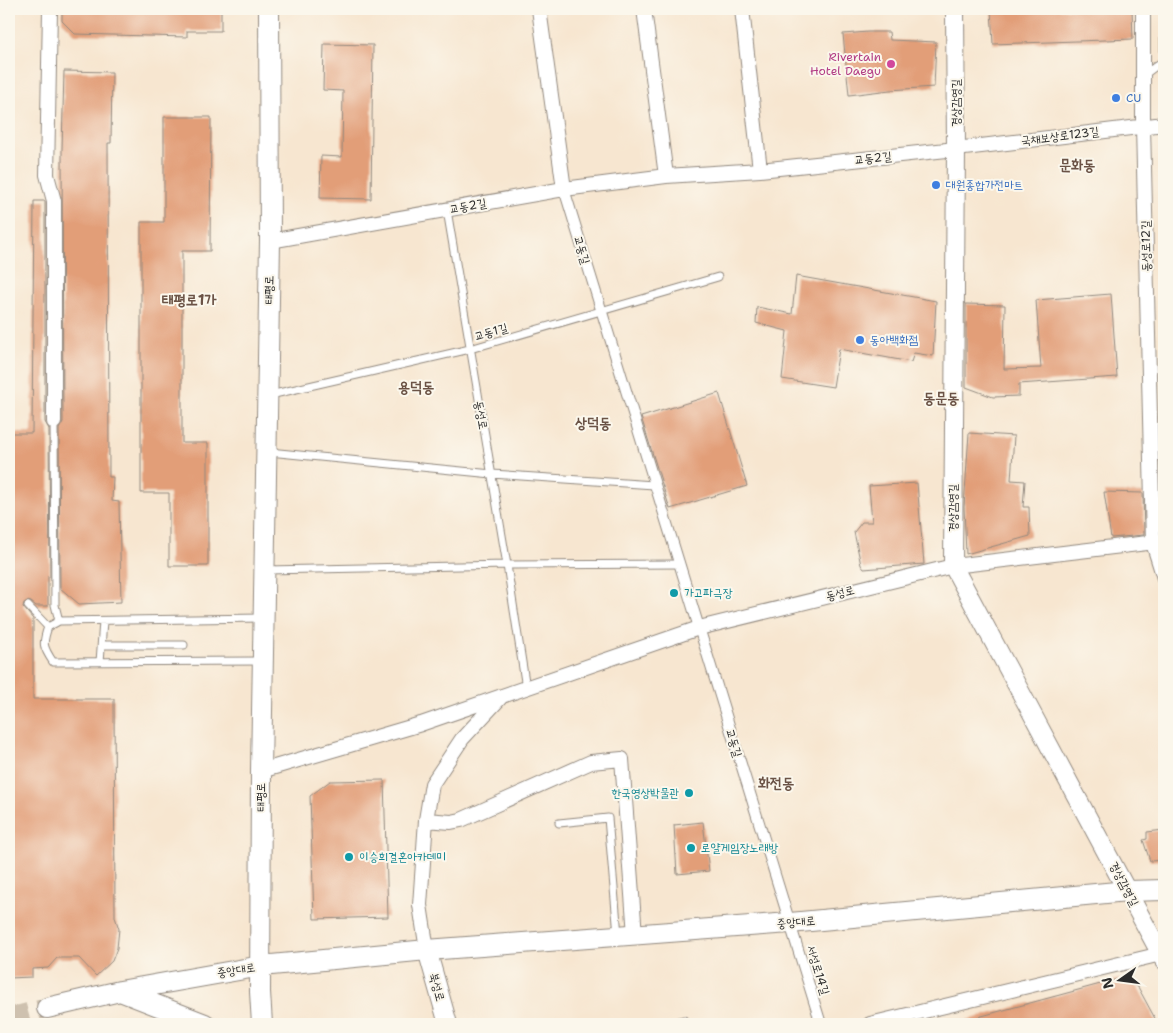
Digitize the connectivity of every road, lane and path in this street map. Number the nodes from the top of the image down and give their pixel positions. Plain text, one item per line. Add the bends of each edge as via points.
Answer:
1 (50, 9) edge
2 (269, 9) edge
3 (539, 9) edge
4 (644, 9) edge
5 (742, 9) edge
6 (955, 9) edge
7 (1142, 9) edge
8 (1164, 22) edge
9 (1144, 75) junction
10 (1164, 124) edge
11 (1143, 126) junction
12 (956, 150) junction
13 (760, 170) junction
14 (666, 176) junction
15 (564, 190) junction
16 (447, 210) junction
17 (270, 241) junction
18 (718, 277) dead end
19 (601, 312) junction
20 (470, 349) junction
21 (267, 396) junction
22 (54, 422) joint
23 (266, 452) junction
24 (492, 474) junction
25 (654, 485) junction
26 (1158, 542) edge
27 (679, 564) junction
28 (507, 565) junction
29 (953, 566) junction
30 (264, 570) junction
31 (1164, 578) edge
32 (28, 606) dead end
33 (264, 618) junction
34 (59, 621) junction
35 (104, 621) junction
36 (48, 627) junction
37 (698, 628) junction
38 (102, 644) junction
39 (184, 645) dead end
40 (263, 661) junction
41 (100, 662) junction
42 (526, 688) junction
43 (502, 696) junction
44 (261, 770) junction
45 (426, 820) junction
46 (559, 823) dead end
47 (1164, 890) edge
48 (1127, 891) junction
49 (790, 923) junction
50 (626, 935) junction
51 (428, 950) junction
52 (1163, 957) edge
53 (261, 966) junction
54 (120, 991) junction
55 (47, 1008) tunnel mouth
56 (910, 1019) edge
57 (205, 1024) edge
58 (262, 1024) edge
59 (448, 1024) edge
60 (666, 1024) edge
61 (686, 1024) edge
62 (821, 1024) edge
63 (870, 1024) edge

1 - 22 street via 47,175 54,201
2 - 17 main road, 태평로
3 - 15 street, 교동길
4 - 14 street
5 - 13 street
6 - 12 street, 경상감영길
7 - 9 street, 동성로12길
8 - 9 lane via 1164,60
9 - 11 street, 동성로12길
10 - 11 street, 국채보상로123길
11 - 12 street, 국채보상로123길
11 - 26 street, 동성로12길
12 - 13 street, 교동2길
12 - 29 street, 경상감영길
13 - 14 street, 교동2길
14 - 15 street, 교동2길
15 - 16 street, 교동2길
15 - 19 street, 교동길
16 - 17 street, 교동2길
16 - 20 lane
17 - 21 main road, 태평로
18 - 19 lane, 교동1길
19 - 20 lane, 교동1길
19 - 25 street, 교동길
20 - 21 lane, 교동1길
20 - 24 lane, 동성로
21 - 23 main road, 태평로
22 - 34 lane via 55,605
23 - 24 lane
23 - 30 main road, 태평로
24 - 25 lane
24 - 28 lane, 동성로
25 - 27 street, 교동길
26 - 29 street, 동성로
26 - 31 street
27 - 28 lane
27 - 37 street, 교동길
28 - 30 lane
28 - 42 lane, 동성로
29 - 37 street, 동성로
29 - 48 street, 경상감영길
30 - 33 main road, 태평로
32 - 36 lane
33 - 35 lane
33 - 40 main road, 태평로
34 - 35 lane
34 - 36 lane
35 - 38 lane
36 - 41 lane via 43,640 53,662
37 - 42 street, 동성로
37 - 49 street, 교동길
38 - 39 lane
38 - 41 lane
40 - 41 lane
40 - 44 main road, 태평로
42 - 43 street, 동성로
43 - 44 street, 동성로 via 421,724
43 - 45 street via 462,739 432,784
44 - 53 main road, 태평로
45 - 50 street via 462,820 591,762 622,759
45 - 51 street via 420,905
46 - 50 lane via 608,818
47 - 48 main road, 중앙대로
48 - 49 main road, 중앙대로
48 - 52 street, 경상감영길
49 - 50 main road, 중앙대로
49 - 62 street, 서성로14길
50 - 51 main road, 중앙대로
51 - 53 main road, 중앙대로
51 - 59 street, 북성로
52 - 56 street, 경상감영길
53 - 54 main road, 중앙대로
53 - 58 main road, 태평로
54 - 55 main road, 중앙대로
54 - 57 main road
56 - 63 street, 경상감영길
60 - 61 lane via 684,1020

